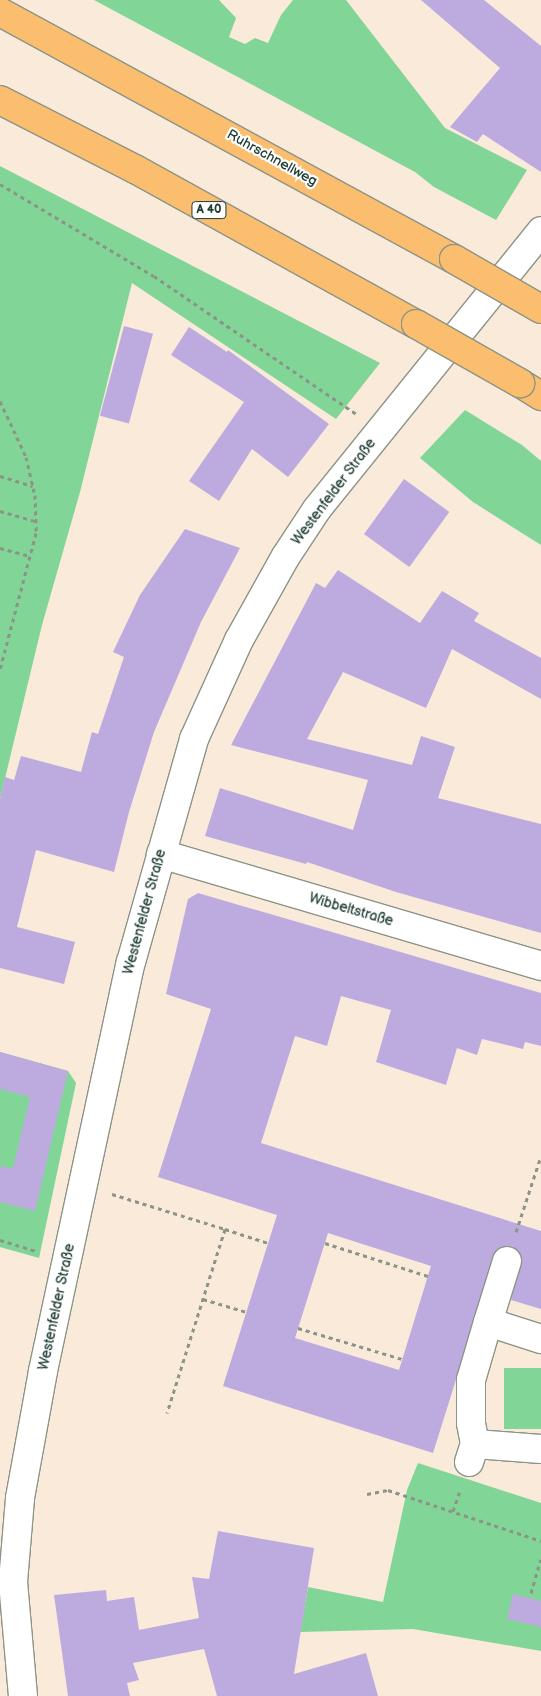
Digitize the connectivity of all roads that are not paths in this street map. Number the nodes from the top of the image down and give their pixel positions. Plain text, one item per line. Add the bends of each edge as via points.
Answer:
1 (2, 0) edge
2 (0, 12) edge
3 (58, 41) junction
4 (0, 100) edge
5 (541, 232) edge
6 (541, 308) edge
7 (530, 390) edge
8 (161, 854) junction
9 (541, 966) edge
10 (511, 1250) road end
11 (488, 1322) junction
12 (541, 1338) edge
13 (541, 1449) edge
14 (23, 1696) edge

1 - 3 highway
2 - 3 highway, Ruhrschnellweg
3 - 6 highway, Ruhrschnellweg, bridge
4 - 7 highway, A 40, bridge via 135,169
5 - 8 street, Westenfelder Straße via 317,509 286,556 239,640 194,739
8 - 9 street, Wibbeltstraße
8 - 14 street, Westenfelder Straße via 131,962 20,1498 13,1582
10 - 11 street
11 - 12 street
11 - 13 street via 471,1380 472,1453

